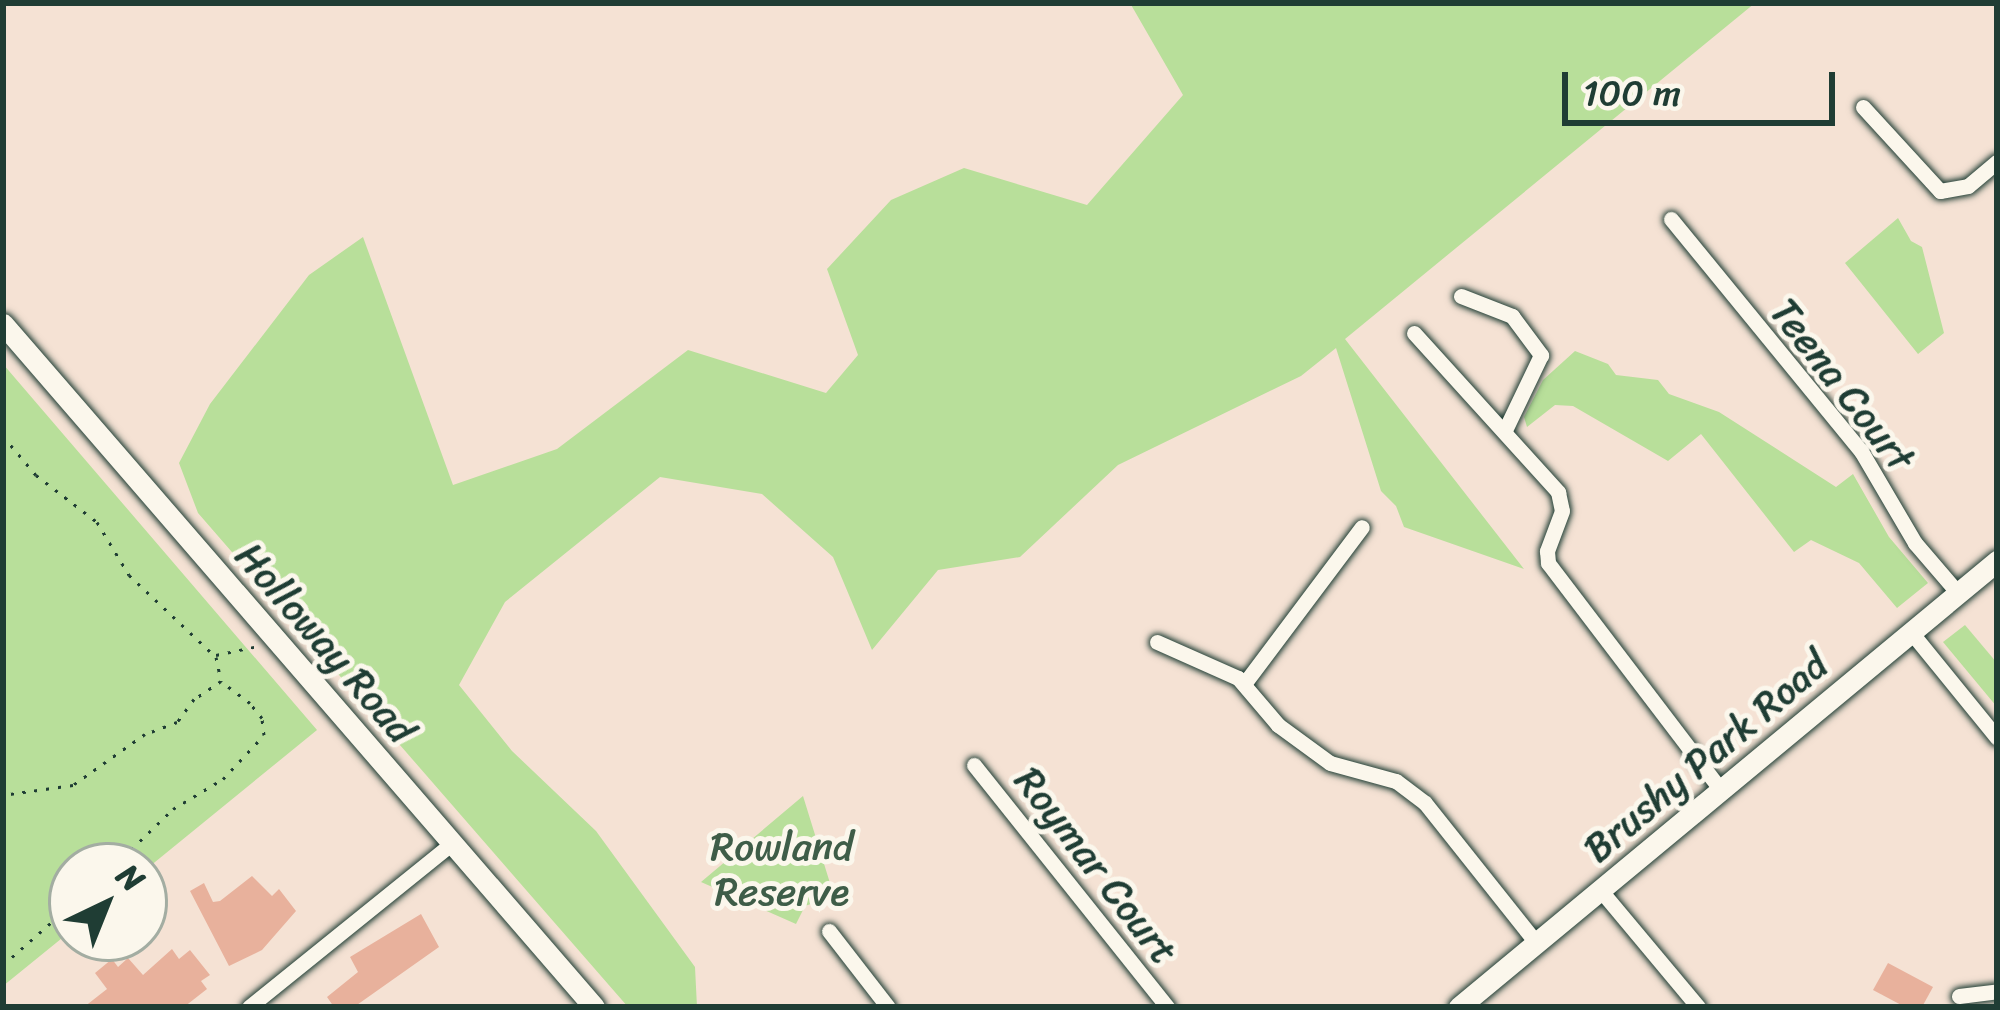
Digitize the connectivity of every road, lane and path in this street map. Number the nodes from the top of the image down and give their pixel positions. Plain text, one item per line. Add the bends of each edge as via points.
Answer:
1 (1863, 107) dead end
2 (1997, 162) edge
3 (1670, 219) dead end
4 (1461, 296) dead end
5 (3, 324) edge
6 (1414, 333) dead end
7 (1506, 428) junction
8 (3, 436) edge
9 (1362, 527) dead end
10 (1997, 561) edge
11 (1958, 593) junction
12 (1911, 632) junction
13 (277, 642) junction
14 (1157, 642) dead end
15 (214, 656) junction
16 (220, 681) junction
17 (1244, 684) junction
18 (1997, 738) edge
19 (974, 765) dead end
20 (1720, 790) junction
21 (3, 794) edge
22 (139, 842) edge
23 (451, 844) junction
24 (1602, 892) junction
25 (48, 925) edge
26 (829, 931) dead end
27 (1537, 944) junction
28 (3, 965) edge
29 (1997, 991) edge
30 (1959, 997) dead end
31 (249, 1007) edge
32 (594, 1007) edge
33 (888, 1007) edge
34 (1167, 1007) edge
35 (1459, 1007) edge
36 (1698, 1007) edge

1 - 2 street via 1940,191 1968,186
3 - 11 street, Teena Court via 1861,451 1916,543
4 - 7 street via 1512,316 1541,355
5 - 13 main road, Holloway Road
6 - 7 street
7 - 20 street via 1562,501 1546,551 1555,575
8 - 15 path via 36,475 97,523 129,575
9 - 17 street
10 - 11 main road, Brushy Park Road
11 - 12 main road, Brushy Park Road
12 - 18 street
12 - 20 main road, Brushy Park Road
13 - 15 path
13 - 23 main road, Holloway Road
14 - 17 street
15 - 16 path
16 - 21 path via 177,722 145,734 73,785
16 - 22 path via 250,703 264,735 223,779
17 - 27 street via 1302,746 1396,782 1425,802
19 - 34 street, Roymar Court
20 - 24 main road, Brushy Park Road
23 - 31 street
23 - 32 main road, Holloway Road
24 - 27 main road, Brushy Park Road
24 - 36 street
25 - 28 path
26 - 33 street
27 - 35 main road, Brushy Park Road
29 - 30 street

